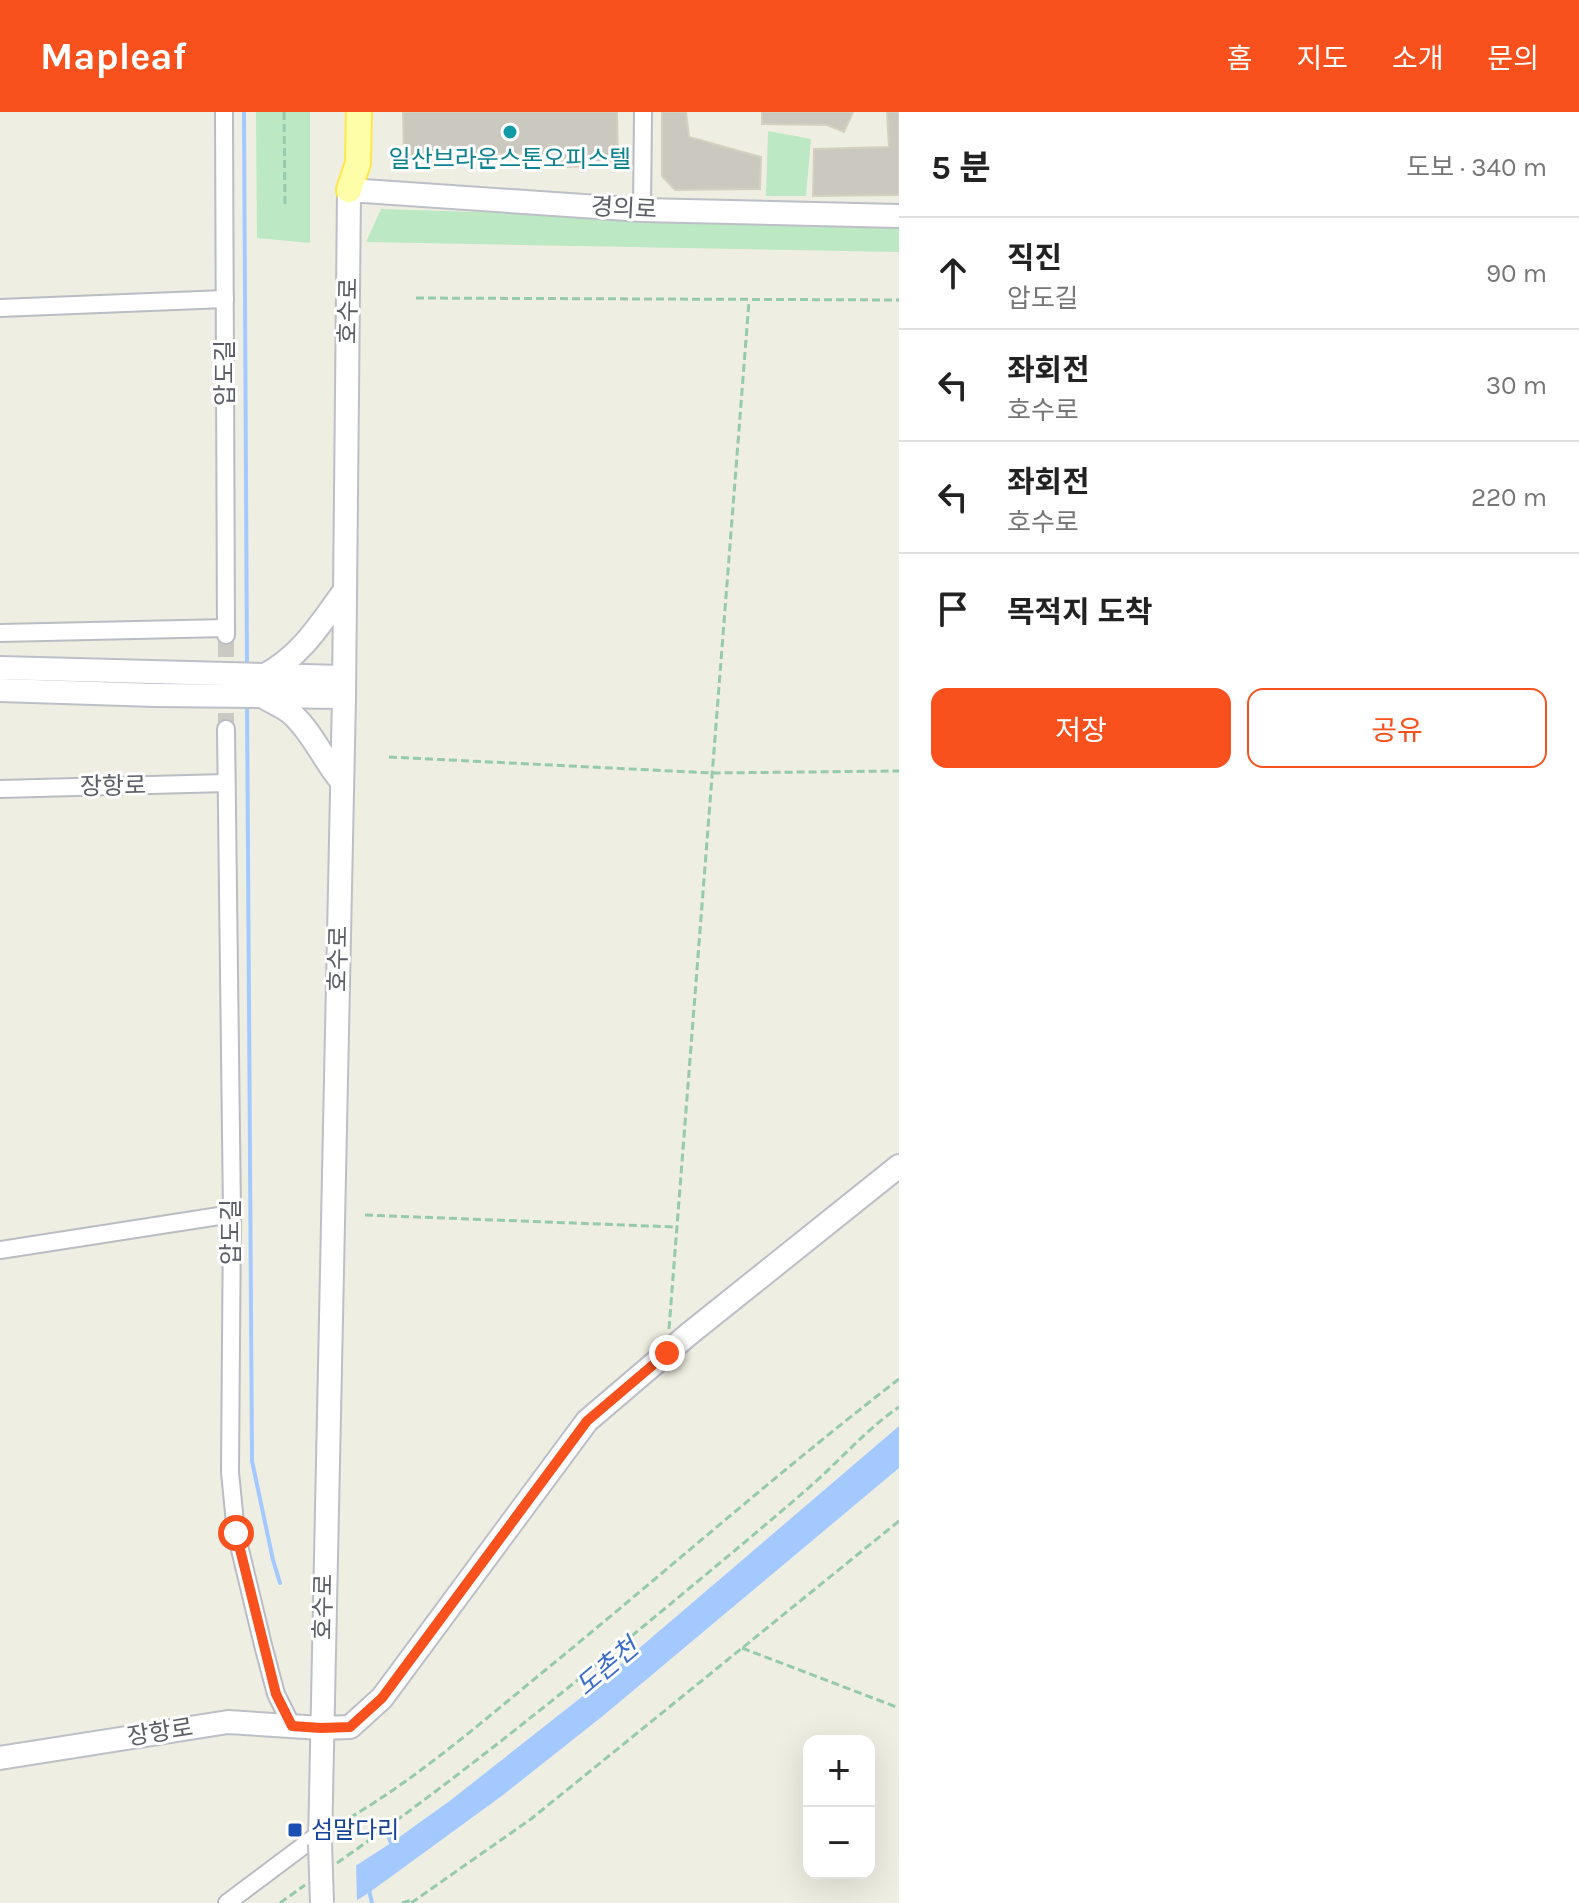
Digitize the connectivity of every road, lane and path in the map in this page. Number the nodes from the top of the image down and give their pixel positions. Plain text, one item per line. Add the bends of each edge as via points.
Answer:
1 (224, 112) edge
2 (284, 112) edge
3 (343, 112) edge
4 (359, 112) edge
5 (643, 112) edge
6 (349, 190) junction
7 (285, 206) dead end
8 (642, 210) junction
9 (899, 216) edge
10 (416, 298) dead end
11 (225, 299) junction
12 (899, 300) edge
13 (749, 301) junction
14 (0, 308) edge
15 (345, 590) junction
16 (0, 633) edge
17 (0, 668) edge
18 (252, 686) junction
19 (344, 687) junction
20 (0, 690) edge
21 (226, 729) tunnel mouth
22 (389, 757) dead end
23 (899, 771) edge
24 (712, 773) junction
25 (342, 782) junction
26 (226, 783) junction
27 (0, 789) edge
28 (899, 1166) edge
29 (232, 1214) junction
30 (365, 1215) dead end
31 (676, 1227) junction
32 (0, 1250) edge
33 (667, 1353) junction
34 (899, 1379) edge
35 (899, 1407) edge
36 (899, 1521) edge
37 (742, 1648) junction
38 (899, 1708) edge
39 (292, 1726) junction
40 (321, 1728) junction
41 (0, 1758) edge
42 (319, 1839) junction
43 (327, 1870) dead end
44 (315, 1878) dead end
45 (415, 1899) junction
46 (227, 1903) edge
47 (280, 1903) edge
48 (322, 1903) edge
49 (402, 1903) edge
50 (411, 1903) edge

1 - 11 street, 압도길
2 - 7 path
3 - 6 main road, 호수로
4 - 6 main road, 호수로 via 358,163
5 - 8 street
6 - 8 main road, 경의로
6 - 15 main road, 호수로
8 - 9 main road, 경의로
10 - 13 path
11 - 14 street
11 - 16 street, 압도길 via 226,631
12 - 13 path
13 - 24 path
15 - 18 main road via 304,647
15 - 19 main road, 호수로
17 - 18 main road
18 - 19 main road
18 - 20 main road
18 - 25 main road via 302,725
19 - 25 main road, 호수로
21 - 26 street, 압도길
22 - 24 path
23 - 24 path
24 - 31 path
25 - 40 main road, 호수로
26 - 27 street, 장항로
26 - 29 street, 압도길
28 - 33 main road
29 - 32 street
29 - 39 street, 압도길 via 230,1472 236,1533 276,1694
30 - 31 path
31 - 33 path
33 - 40 main road via 587,1421 382,1698 350,1727
34 - 42 path via 416,1776
35 - 43 path via 749,1538 455,1778
36 - 37 path
37 - 38 path
37 - 45 path via 531,1819
39 - 40 main road, 장항로
39 - 41 main road, 장항로 via 228,1722
40 - 42 main road, 호수로
42 - 46 street
42 - 48 main road, 호수로, bridge
44 - 47 path
45 - 49 path
45 - 50 path

